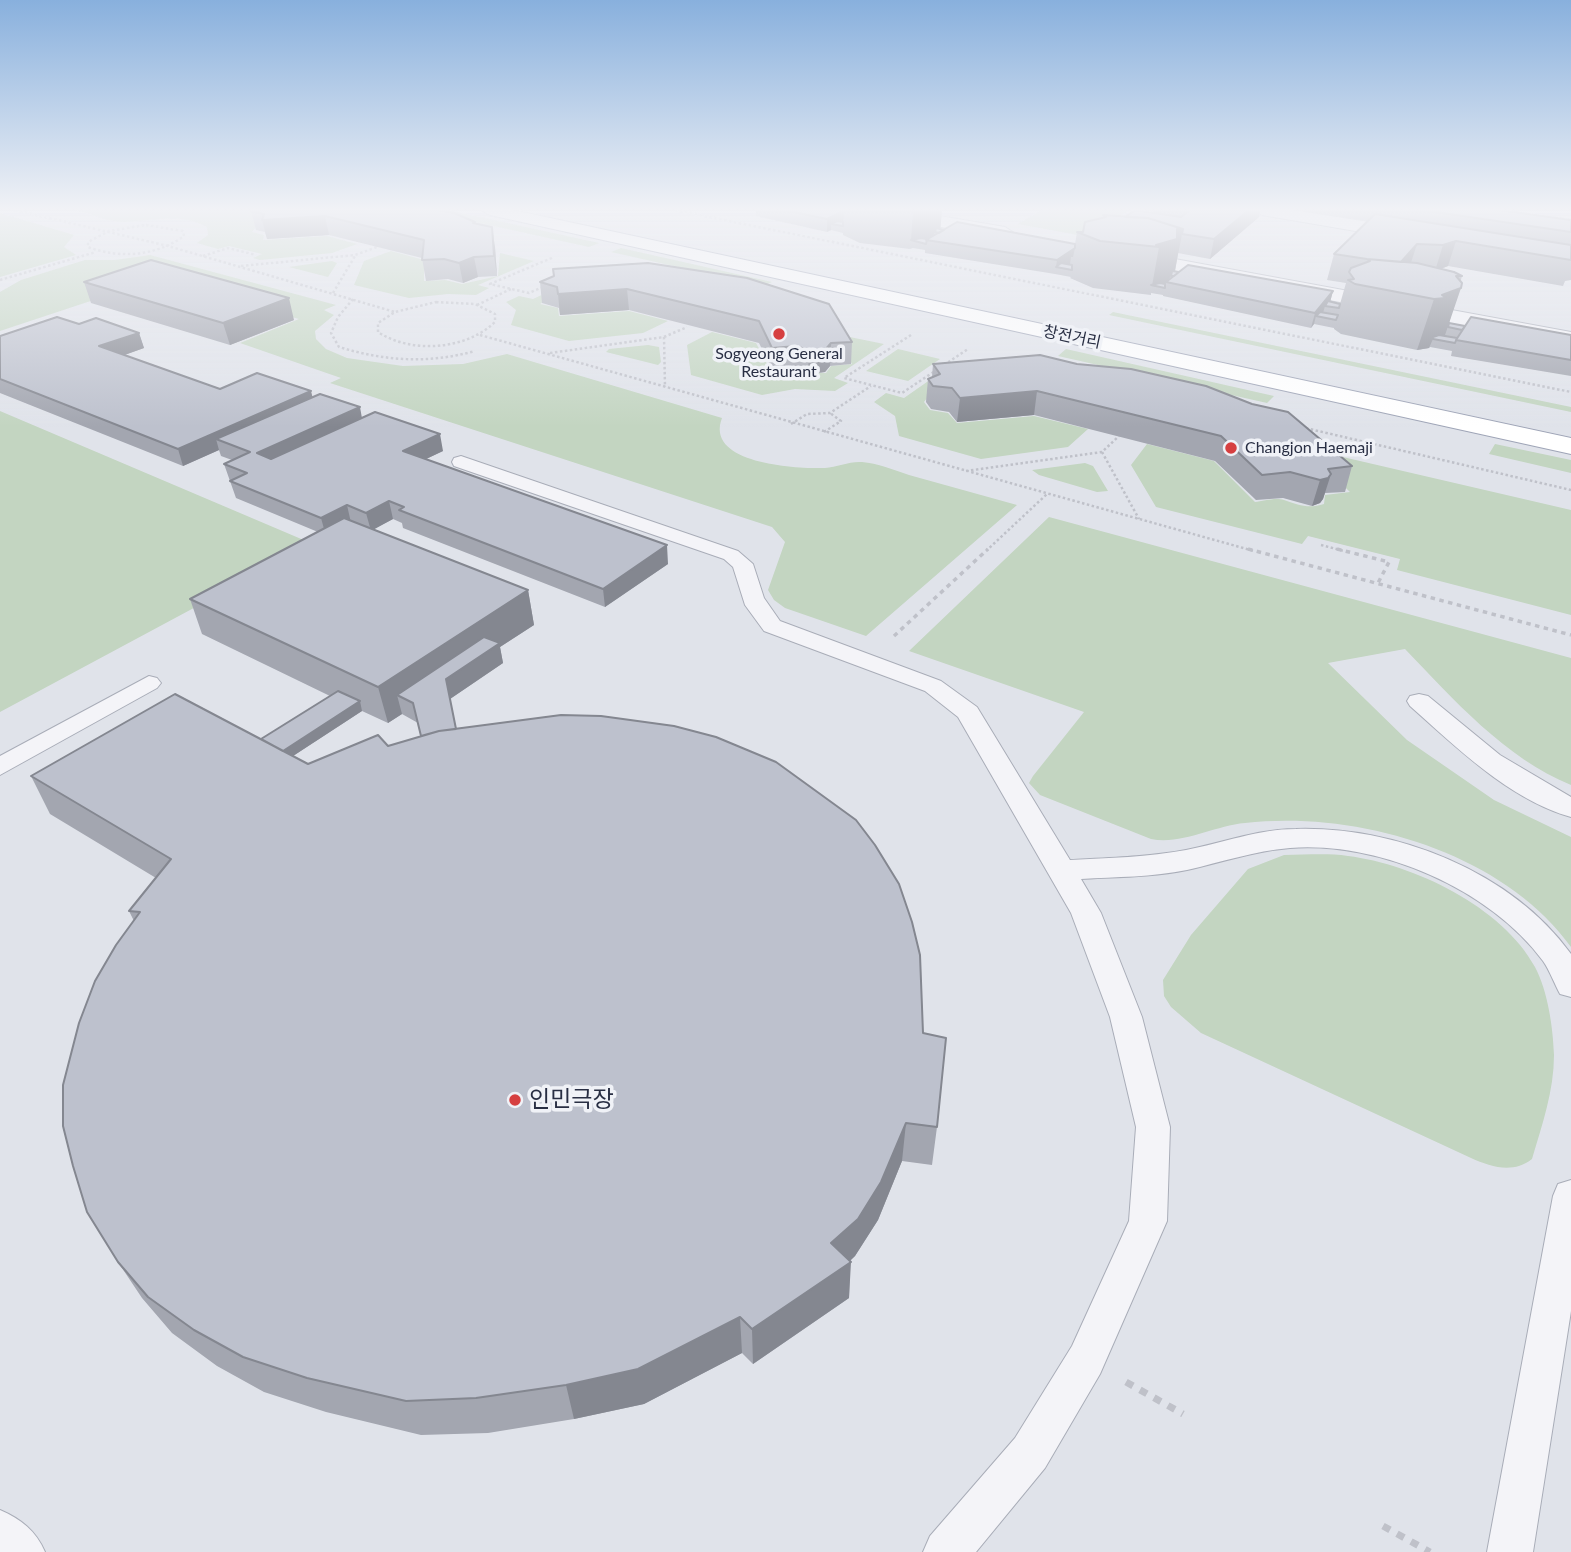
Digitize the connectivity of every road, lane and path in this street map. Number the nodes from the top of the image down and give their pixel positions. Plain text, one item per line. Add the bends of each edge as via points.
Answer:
1 (295, 282) edge
2 (339, 282) edge
3 (495, 282) edge
4 (825, 282) edge
5 (904, 282) edge
6 (1026, 282) edge
7 (1266, 282) edge
8 (554, 283) edge
9 (512, 289) junction
10 (333, 293) junction
11 (353, 299) junction
12 (477, 305) junction
13 (395, 312) junction
14 (687, 327) edge
15 (480, 335) junction
16 (911, 335) dead end
17 (664, 337) junction
18 (1571, 339) edge
19 (968, 348) dead end
20 (475, 351) dead end
21 (545, 354) junction
22 (871, 385) junction
23 (665, 387) junction
24 (1571, 392) edge
25 (1505, 410) dead end
26 (830, 413) junction
27 (791, 424) junction
28 (823, 433) junction
29 (1119, 436) edge
30 (1571, 446) edge
31 (1102, 452) junction
32 (461, 462) dead end
33 (964, 472) junction
34 (1047, 494) junction
35 (1139, 520) junction
36 (1321, 545) dead end
37 (1378, 584) junction
38 (1571, 635) edge
39 (868, 660) junction
40 (149, 683) dead end
41 (1419, 701) dead end
42 (0, 767) edge
43 (1571, 808) edge
44 (1062, 870) junction
45 (1571, 985) edge
46 (1571, 1196) edge
47 (1086, 1360) junction
48 (1184, 1414) dead end
49 (1383, 1526) dead end
50 (0, 1533) edge
51 (22, 1552) edge
52 (946, 1552) edge
53 (1430, 1552) edge
54 (1510, 1552) edge

1 - 10 path
2 - 10 path
3 - 9 path via 491,284
4 - 30 main road, 창전거리
5 - 25 main road, 창전거리
6 - 24 path
7 - 18 street
8 - 9 path via 529,293
9 - 12 path
10 - 11 path
11 - 13 path
11 - 20 path via 331,333 339,346 363,355 412,361
12 - 13 path via 436,302
12 - 15 path via 497,318 493,327
13 - 15 path via 377,327 381,335 394,341 437,344
14 - 17 path
15 - 21 path
16 - 22 path via 844,378
17 - 21 path
17 - 23 path
19 - 22 path via 902,393
21 - 23 path
22 - 26 path
23 - 27 path
26 - 27 path via 807,414
26 - 28 path via 841,421
27 - 28 path
28 - 33 path
29 - 31 path
31 - 33 path
31 - 35 path
32 - 39 lane via 731,555 743,564 758,613 772,626
33 - 34 path
34 - 35 path
34 - 39 path
35 - 37 path
36 - 37 path via 1389,562
37 - 38 path
39 - 44 lane via 933,686 968,712
40 - 42 lane
41 - 43 lane via 1468,745
44 - 45 lane via 1175,862 1260,841 1303,837 1348,840 1456,874 1538,934
44 - 47 lane via 1086,913 1126,1017 1153,1126 1148,1221
46 - 54 lane
47 - 48 path
47 - 52 lane via 1030,1453
49 - 53 path
50 - 51 lane

